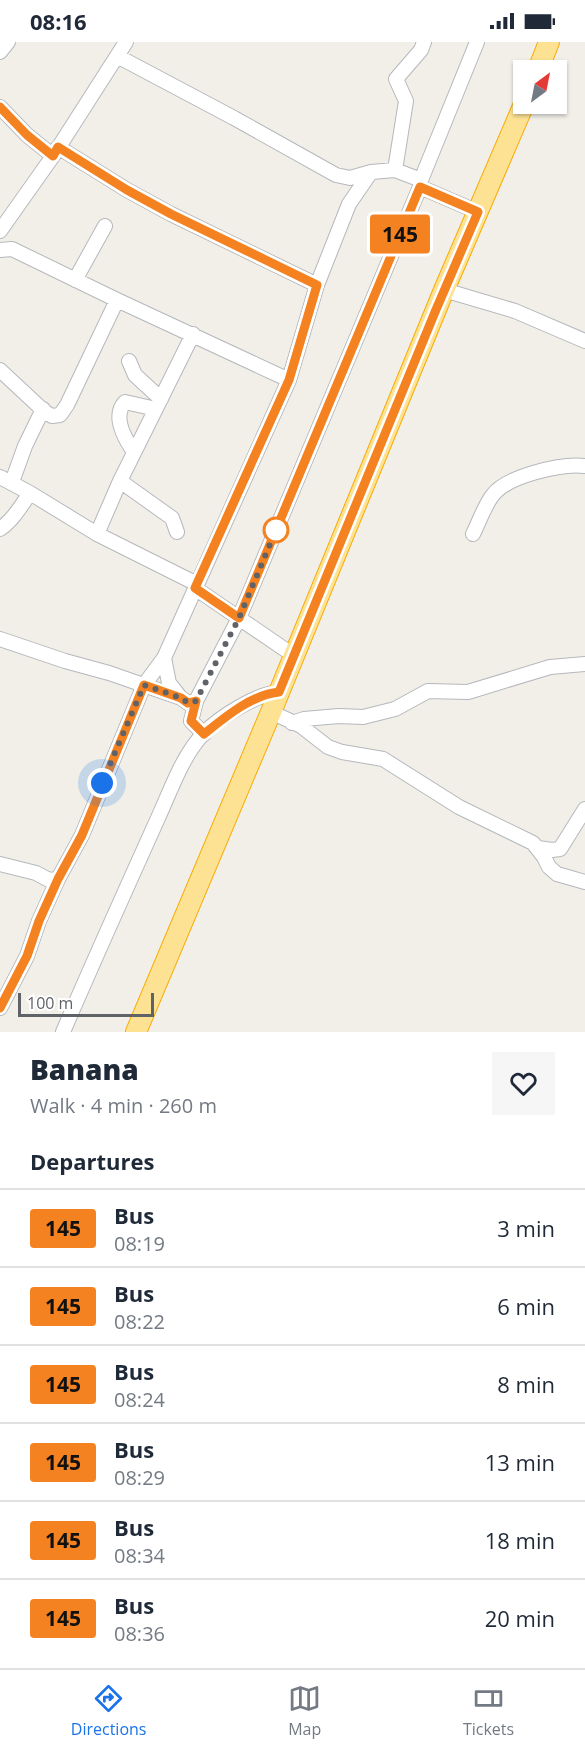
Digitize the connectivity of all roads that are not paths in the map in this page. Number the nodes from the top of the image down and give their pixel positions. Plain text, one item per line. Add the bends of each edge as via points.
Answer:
1 (8, 42) edge
2 (126, 42) edge
3 (424, 42) edge
4 (477, 42) edge
5 (549, 42) edge
6 (0, 52) edge
7 (117, 56) junction
8 (542, 60) edge
9 (0, 107) edge
10 (520, 114) edge
11 (56, 151) junction
12 (395, 170) junction
13 (371, 172) junction
14 (421, 184) junction
15 (478, 212) junction
16 (105, 226) dead end
17 (1, 230) edge
18 (6, 249) edge
19 (75, 280) junction
20 (317, 285) junction
21 (444, 290) junction
22 (117, 300) junction
23 (193, 334) junction
24 (585, 341) edge
25 (129, 361) dead end
26 (0, 370) edge
27 (289, 380) junction
28 (159, 404) junction
29 (42, 410) junction
30 (134, 452) junction
31 (585, 466) edge
32 (6, 480) edge
33 (120, 481) junction
34 (30, 493) junction
35 (0, 529) edge
36 (177, 532) dead end
37 (97, 534) junction
38 (473, 534) dead end
39 (196, 586) junction
40 (239, 618) junction
41 (0, 639) edge
42 (293, 655) junction
43 (164, 658) junction
44 (585, 664) edge
45 (144, 685) junction
46 (279, 692) junction
47 (181, 698) junction
48 (196, 701) junction
49 (271, 712) junction
50 (291, 723) junction
51 (204, 734) junction
52 (585, 809) edge
53 (538, 848) junction
54 (0, 864) edge
55 (52, 879) junction
56 (585, 882) edge
57 (0, 1008) edge
58 (63, 1032) edge
59 (136, 1032) edge

1 - 6 street
2 - 7 street
3 - 12 street via 396,79 406,101
4 - 14 street
5 - 8 highway
7 - 11 street
7 - 13 street via 336,175 350,178
9 - 11 street via 27,135
10 - 15 highway
11 - 17 street
11 - 20 street via 171,214
12 - 13 street
12 - 14 street
13 - 20 street via 349,204
14 - 15 street
14 - 40 street
15 - 21 highway
16 - 19 street
17 - 18 street
18 - 19 street
19 - 22 street
20 - 27 street
21 - 24 street via 515,311
21 - 42 highway
22 - 23 street
22 - 29 street via 67,405 57,416
23 - 27 street
23 - 28 street
25 - 28 street via 135,375
26 - 29 street
27 - 39 street
28 - 30 street
28 - 30 street via 122,404 119,421
29 - 32 street
30 - 33 street
31 - 38 street via 549,468 501,487 492,496
32 - 34 street
33 - 36 street via 172,518
33 - 37 street
34 - 35 street
34 - 37 street
37 - 39 street
39 - 40 street
39 - 43 street
40 - 42 street
40 - 48 street
41 - 45 street
42 - 46 highway
43 - 45 street
43 - 47 street via 169,683
44 - 50 street via 550,667 468,692 428,691 395,710 363,717
45 - 47 street
45 - 55 street via 82,835
46 - 49 highway
46 - 51 street via 244,705
47 - 48 street via 188,703
48 - 51 street via 191,721
49 - 50 street
49 - 59 highway
50 - 53 street via 328,747 383,759 459,807
51 - 58 street via 182,767
52 - 53 street via 560,849
53 - 56 street via 557,874
54 - 55 street
55 - 57 street via 50,897 27,956

